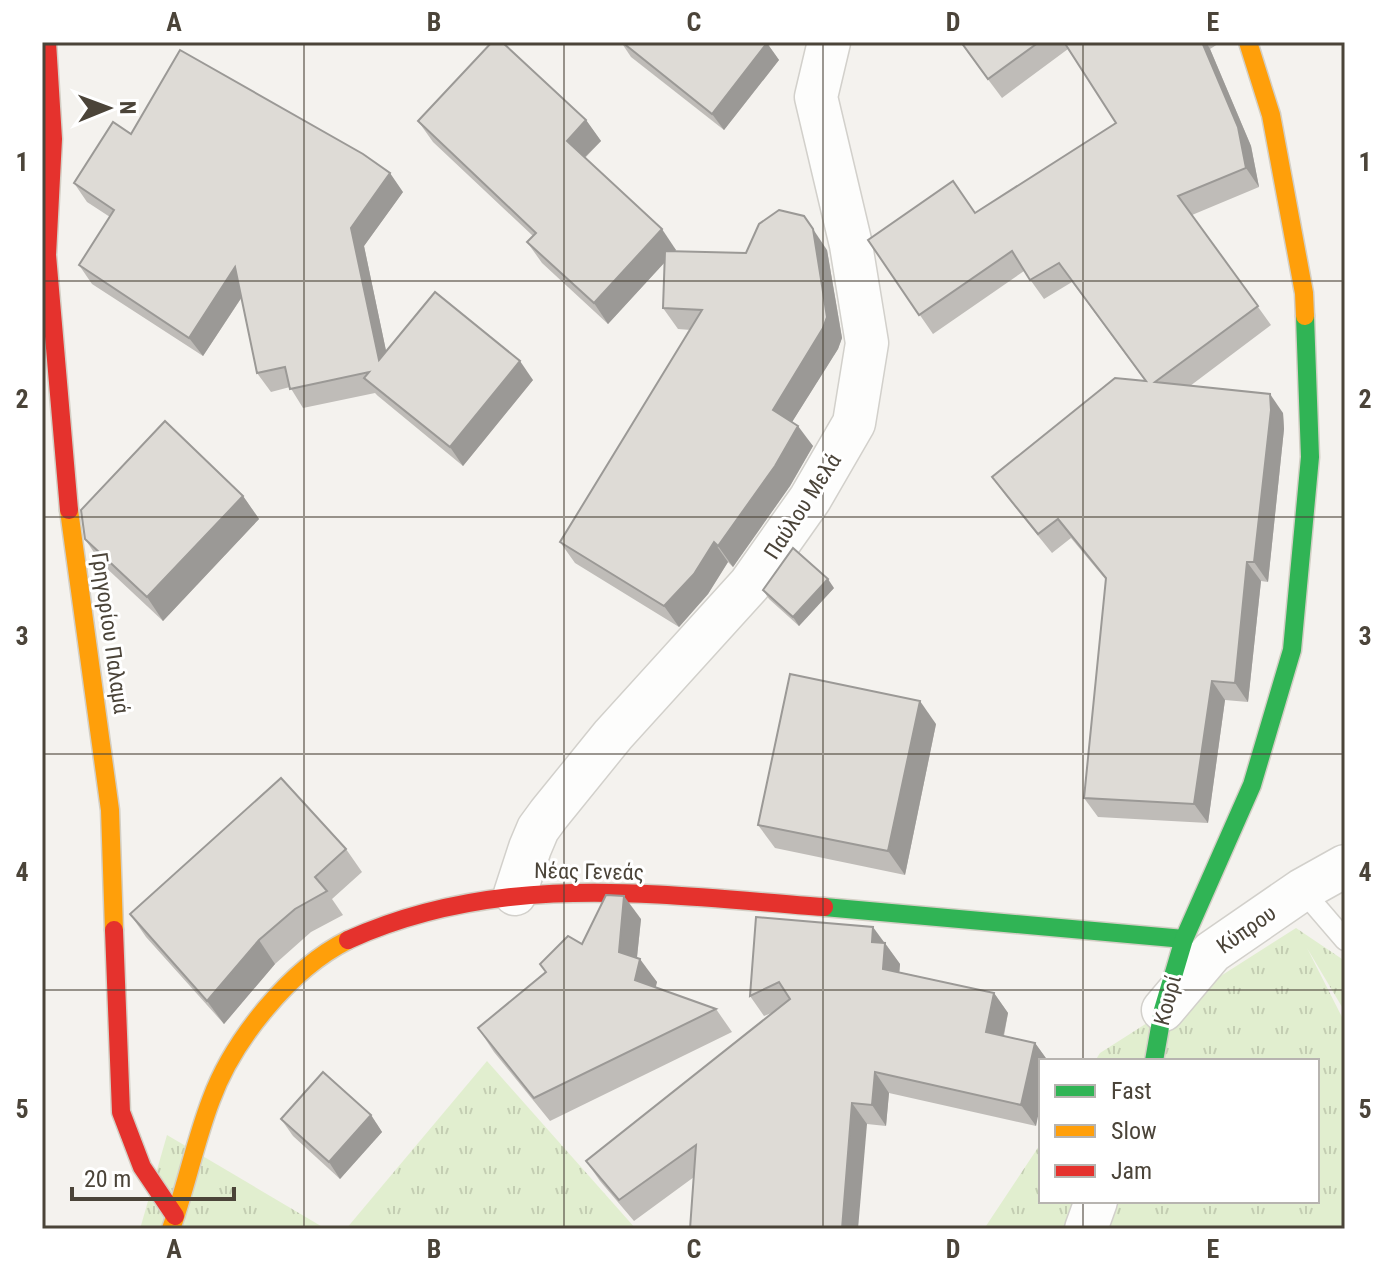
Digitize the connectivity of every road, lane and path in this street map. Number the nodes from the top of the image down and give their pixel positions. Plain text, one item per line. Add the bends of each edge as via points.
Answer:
1 (47, 42) edge
2 (829, 42) edge
3 (1248, 42) edge
4 (1345, 866) edge
5 (1302, 890) junction
6 (515, 894) junction
7 (1184, 939) junction
8 (1345, 940) edge
9 (1163, 1010) junction
10 (1154, 1059) edge
11 (1095, 1203) edge
12 (173, 1222) edge
13 (1086, 1229) edge

1 - 12 street, Γρηγορίου Παλαμά via 53,139 50,302 68,502 110,810 121,1112 134,1155
2 - 6 street, Παύλου Μελά via 816,97 851,245 867,343 854,423 810,499 750,584 613,735 538,829
3 - 7 street, Κουρί via 1271,115 1304,293 1310,457 1292,650 1252,785
4 - 5 street, Κύπρου
5 - 8 lane
5 - 9 street, Κύπρου via 1212,952
6 - 7 street, Νέας Γενεάς via 678,896
6 - 12 street, Νέας Γενεάς via 416,916 344,941 282,994 222,1073
7 - 9 street, Κουρί
9 - 10 street, Κουρί
11 - 13 street

